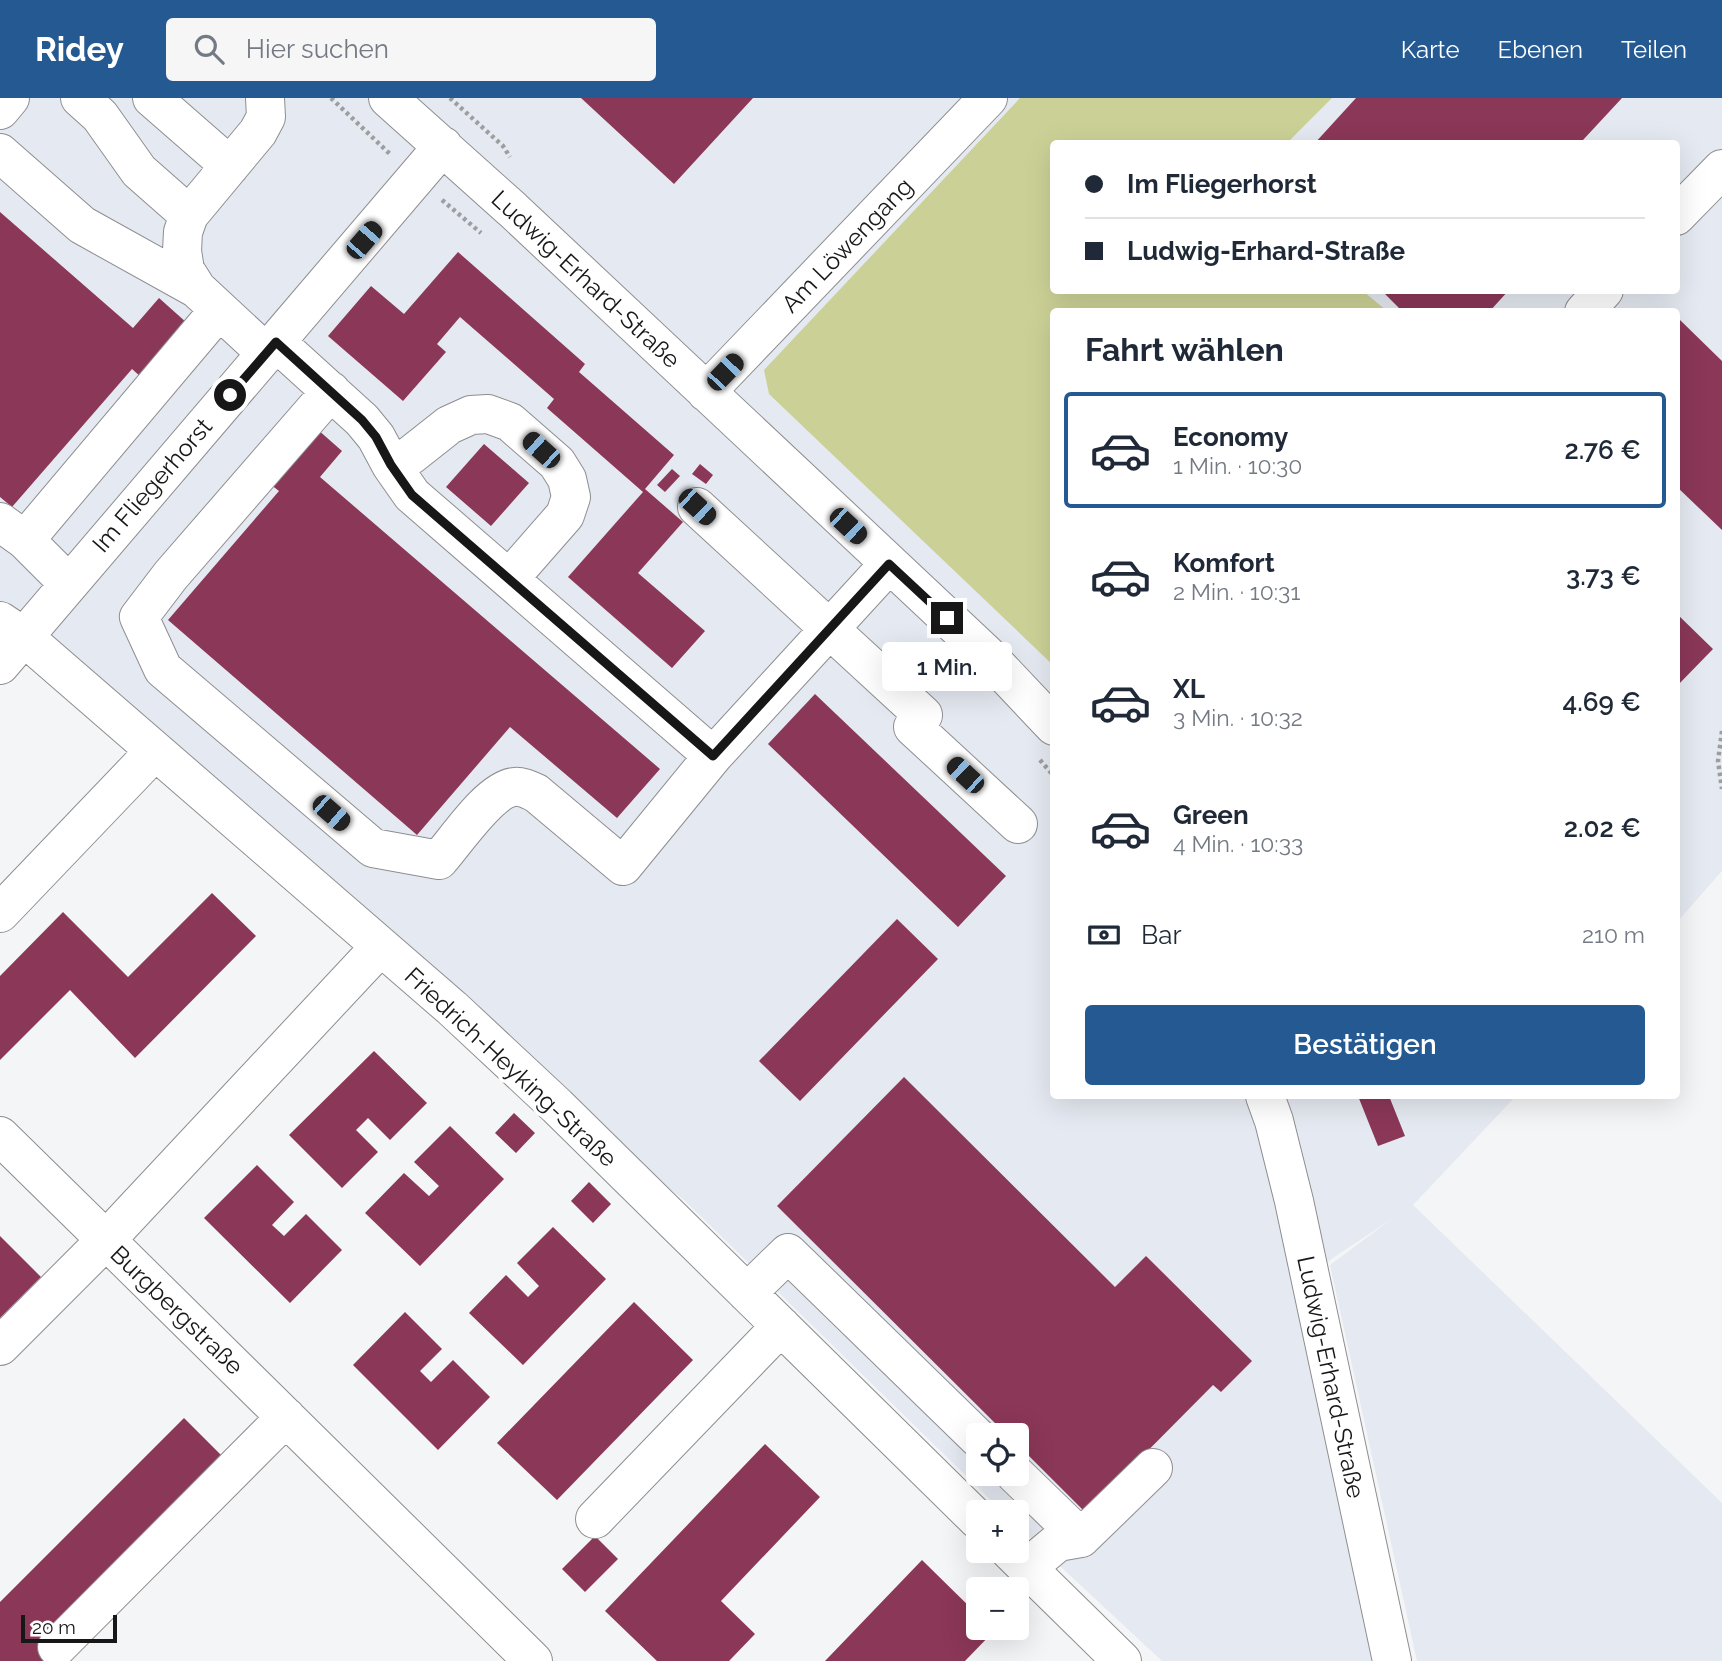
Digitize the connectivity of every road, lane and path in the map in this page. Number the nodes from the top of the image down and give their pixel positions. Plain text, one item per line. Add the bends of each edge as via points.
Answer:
1 (10, 98) edge
2 (80, 98) edge
3 (152, 98) edge
4 (265, 98) edge
5 (331, 98) edge
6 (388, 98) edge
7 (988, 98) edge
8 (0, 110) edge
9 (443, 146) junction
10 (0, 153) edge
11 (230, 166) junction
12 (1722, 169) edge
13 (417, 178) junction
14 (1680, 212) edge
15 (189, 215) junction
16 (1600, 294) edge
17 (208, 300) junction
18 (1588, 308) edge
19 (271, 347) junction
20 (331, 391) junction
21 (706, 393) junction
22 (391, 465) junction
23 (697, 507) dead end
24 (12, 531) edge
25 (889, 564) junction
26 (509, 579) junction
27 (68, 583) junction
28 (830, 629) junction
29 (8, 641) edge
30 (1050, 722) edge
31 (1722, 731) edge
32 (154, 752) junction
33 (713, 756) junction
34 (1722, 789) edge
35 (1018, 824) dead end
36 (0, 914) edge
37 (380, 947) junction
38 (1266, 1099) edge
39 (0, 1136) edge
40 (106, 1240) junction
41 (747, 1293) junction
42 (781, 1326) junction
43 (0, 1346) edge
44 (286, 1417) junction
45 (966, 1426) edge
46 (1153, 1468) dead end
47 (1027, 1486) edge
48 (966, 1508) edge
49 (595, 1519) dead end
50 (1081, 1538) junction
51 (1029, 1554) edge
52 (1022, 1563) edge
53 (57, 1647) dead end
54 (533, 1661) edge
55 (1122, 1661) edge
56 (1392, 1661) edge

1 - 8 street
2 - 15 street via 100,116 139,171
3 - 11 street
4 - 11 street via 266,117
5 - 13 path
6 - 9 street, Ludwig-Erhard-Straße
7 - 21 street, Am Löwengang
9 - 13 street, Im Fliegerhorst
9 - 21 street, Ludwig-Erhard-Straße
10 - 17 street via 82,225
11 - 15 street
12 - 14 street
13 - 19 street, Im Fliegerhorst
15 - 17 street via 183,232 185,270
16 - 18 street
17 - 19 street
17 - 24 street
19 - 20 street
19 - 27 street, Im Fliegerhorst
20 - 22 street via 376,437
20 - 33 street via 139,617 163,669 373,848 439,860 493,797 518,786 536,793 623,866
21 - 25 street, Ludwig-Erhard-Straße
22 - 26 street via 412,495
22 - 26 street via 449,425 471,415 488,414 510,422 557,463 571,497 565,515
23 - 28 street
24 - 27 street
25 - 28 street
25 - 30 street, Ludwig-Erhard-Straße via 986,654
26 - 33 street
27 - 29 street, Im Fliegerhorst
28 - 33 street
28 - 35 street via 923,715 913,727
29 - 32 street, Friedrich-Heyking-Straße
31 - 34 path via 1718,761
32 - 36 street
32 - 37 street, Friedrich-Heyking-Straße
37 - 40 street, Burgbergstraße
37 - 41 street, Friedrich-Heyking-Straße via 557,1106
38 - 56 street, Ludwig-Erhard-Straße via 1294,1201
39 - 40 street
40 - 43 street
40 - 44 street, Burgbergstraße
41 - 42 street, Friedrich-Heyking-Straße
41 - 45 street via 788,1253
42 - 48 street, Friedrich-Heyking-Straße
42 - 49 street
44 - 53 street
44 - 54 street, Burgbergstraße
46 - 50 street
47 - 50 street
50 - 51 street
52 - 55 street

